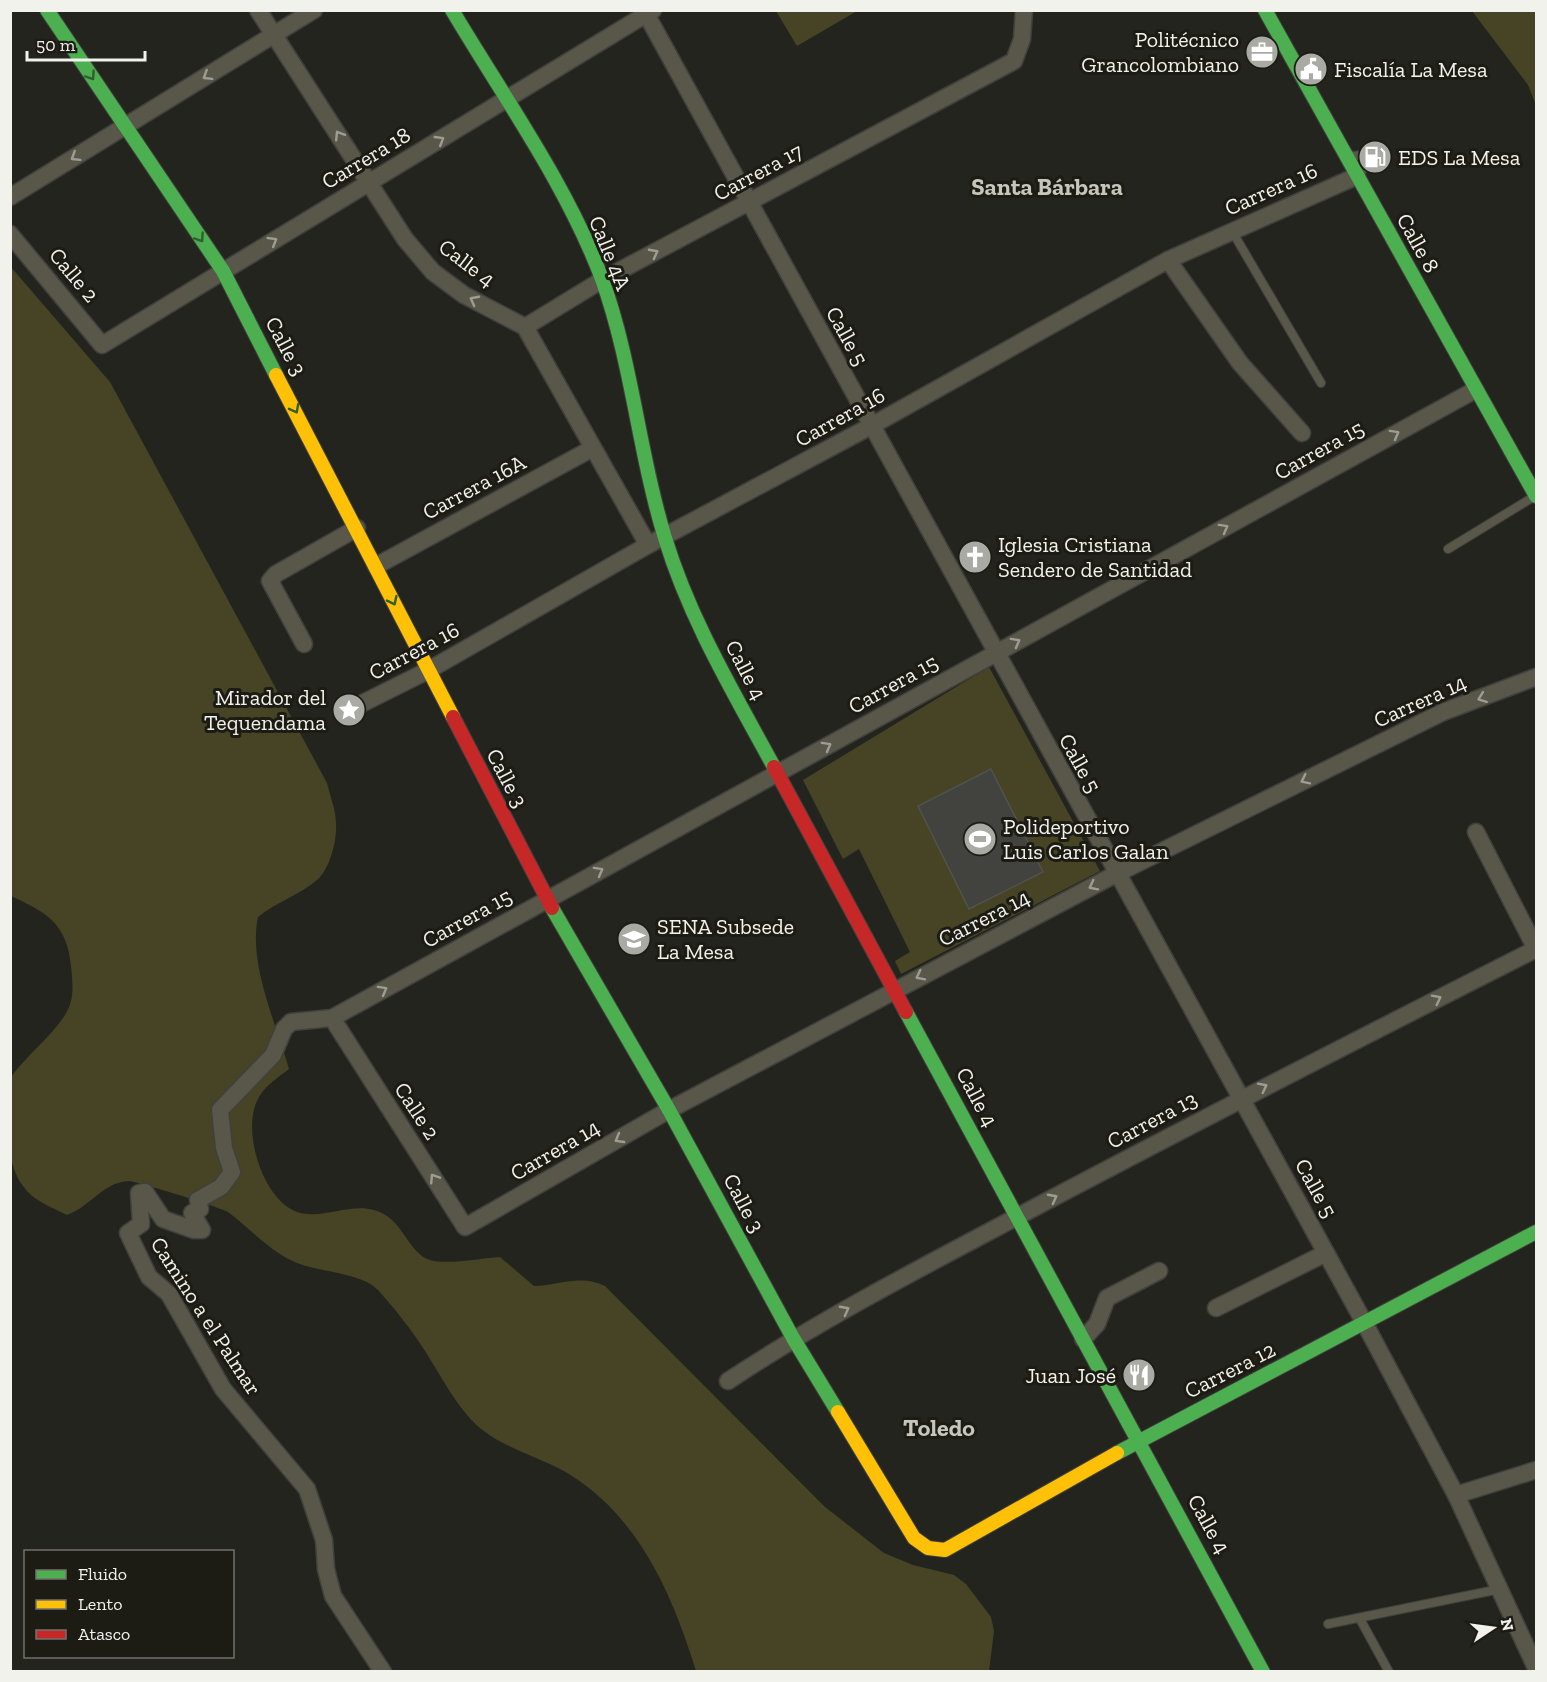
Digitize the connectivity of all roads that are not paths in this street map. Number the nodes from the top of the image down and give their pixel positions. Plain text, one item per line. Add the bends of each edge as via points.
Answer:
1 (47, 10) edge
2 (258, 10) edge
3 (314, 10) edge
4 (452, 10) edge
5 (1024, 10) edge
6 (1265, 10) edge
7 (648, 12) edge
8 (275, 35) junction
9 (505, 100) junction
10 (125, 126) junction
11 (1346, 156) junction
12 (1357, 176) junction
13 (369, 183) junction
14 (10, 197) edge
15 (749, 203) junction
16 (1232, 231) junction
17 (10, 234) edge
18 (1168, 260) junction
19 (223, 272) junction
20 (602, 280) junction
21 (525, 327) junction
22 (102, 345) joint
23 (1321, 383) dead end
24 (1475, 390) junction
25 (871, 426) junction
26 (1302, 433) dead end
27 (593, 448) junction
28 (1536, 495) edge
29 (357, 528) junction
30 (665, 538) junction
31 (648, 545) junction
32 (1448, 549) dead end
33 (376, 566) junction
34 (304, 644) dead end
35 (995, 654) junction
36 (427, 671) junction
37 (1536, 677) edge
38 (350, 710) dead end
39 (776, 774) junction
40 (1476, 832) dead end
41 (1116, 874) junction
42 (547, 900) junction
43 (1536, 949) edge
44 (893, 990) junction
45 (332, 1018) junction
46 (1241, 1099) junction
47 (669, 1110) junction
48 (1016, 1217) junction
49 (465, 1227) joint
50 (1536, 1232) edge
51 (1326, 1253) junction
52 (1159, 1271) dead end
53 (1216, 1308) dead end
54 (1365, 1324) junction
55 (793, 1338) junction
56 (1083, 1339) junction
57 (728, 1381) dead end
58 (1138, 1441) junction
59 (1536, 1470) edge
60 (1456, 1496) junction
61 (945, 1550) joint
62 (1500, 1589) junction
63 (1360, 1619) junction
64 (1328, 1624) dead end
65 (1529, 1632) edge
66 (1536, 1668) edge
67 (383, 1671) edge
68 (1263, 1671) edge
69 (1389, 1671) edge

1 -> 10 street, Calle 3
2 - 8 street, Calle 4
3 - 8 street
4 - 9 street, Calle 4A
5 - 15 street, Carrera 17 via 1022,39 1014,61
6 - 11 street, Calle 8
7 - 9 street, Carrera 18
7 - 15 street, Calle 5
8 -> 10 street
13 -> 8 street, Calle 4
13 -> 9 street, Carrera 18
9 - 20 street, Calle 4A via 568,209
10 -> 14 street
10 -> 19 street, Calle 3
11 - 12 street, Calle 8
11 - 12 lane via 1371,158
12 - 16 street, Carrera 16
12 - 24 street, Calle 8
19 -> 13 street, Carrera 18
21 -> 13 street, Calle 4 via 464,295 433,272 405,239
20 -> 15 street, Carrera 17
15 - 25 street, Calle 5
16 - 18 street, Carrera 16
16 - 23 lane
17 - 22 street, Calle 2
18 - 25 street, Carrera 16
18 - 26 street via 1240,363
19 - 22 street, Carrera 18
19 -> 29 street, Calle 3
20 - 21 street, Carrera 17
20 - 30 street, Calle 4A
21 - 27 street
24 - 28 street, Calle 8
35 -> 24 street, Carrera 15
25 - 30 street, Carrera 16
25 - 35 street, Calle 5
27 - 31 street
27 - 33 street, Carrera 16A
28 - 32 lane
29 - 33 street, Calle 3
29 - 34 street via 270,581
30 - 31 street, Carrera 16
30 - 39 street, Calle 4 via 695,618
31 - 36 street, Carrera 16
33 -> 36 street, Calle 3
39 -> 35 street, Carrera 15
35 - 41 street, Calle 5
36 - 38 street, Carrera 16
36 - 42 street, Calle 3
37 -> 41 street, Carrera 14 via 1443,712
42 -> 39 street, Carrera 15
39 - 44 street, Calle 4
40 - 43 street
41 -> 44 street, Carrera 14
41 - 46 street, Calle 5
45 -> 42 street, Carrera 15
42 - 47 street, Calle 3
46 -> 43 street, Carrera 13
44 - 47 street, Carrera 14
44 - 48 street, Calle 4
49 -> 45 street, Calle 2
45 - 67 street, Camino a el Palmar via 291,1022 273,1055 220,1110 224,1148 232,1172 221,1187 198,1200 200,1209 192,1213 202,1230 163,1219 143,1191 138,1196 141,1224 128,1233 149,1277 170,1294 223,1389 307,1489 324,1540 333,1596
48 -> 46 street, Carrera 13
46 - 51 street, Calle 5
47 -> 49 street, Carrera 14
47 - 55 street, Calle 3
55 -> 48 street, Carrera 13
48 - 56 street, Calle 4
50 - 54 street, Carrera 12
51 - 53 street
51 - 54 street, Calle 5
52 - 56 street via 1107,1298 1096,1324
54 - 58 street, Carrera 12
54 - 60 street, Calle 5
55 - 57 street, Carrera 13
55 - 61 street, Calle 3 via 914,1538 928,1548
56 - 58 street, Calle 4
58 - 61 street, Carrera 12
58 - 68 street, Calle 4
59 - 60 street
60 - 62 street, Calle 5
62 - 63 lane
62 - 65 street, Calle 5
63 - 64 lane
63 - 69 lane
65 - 66 street, Calle 5

